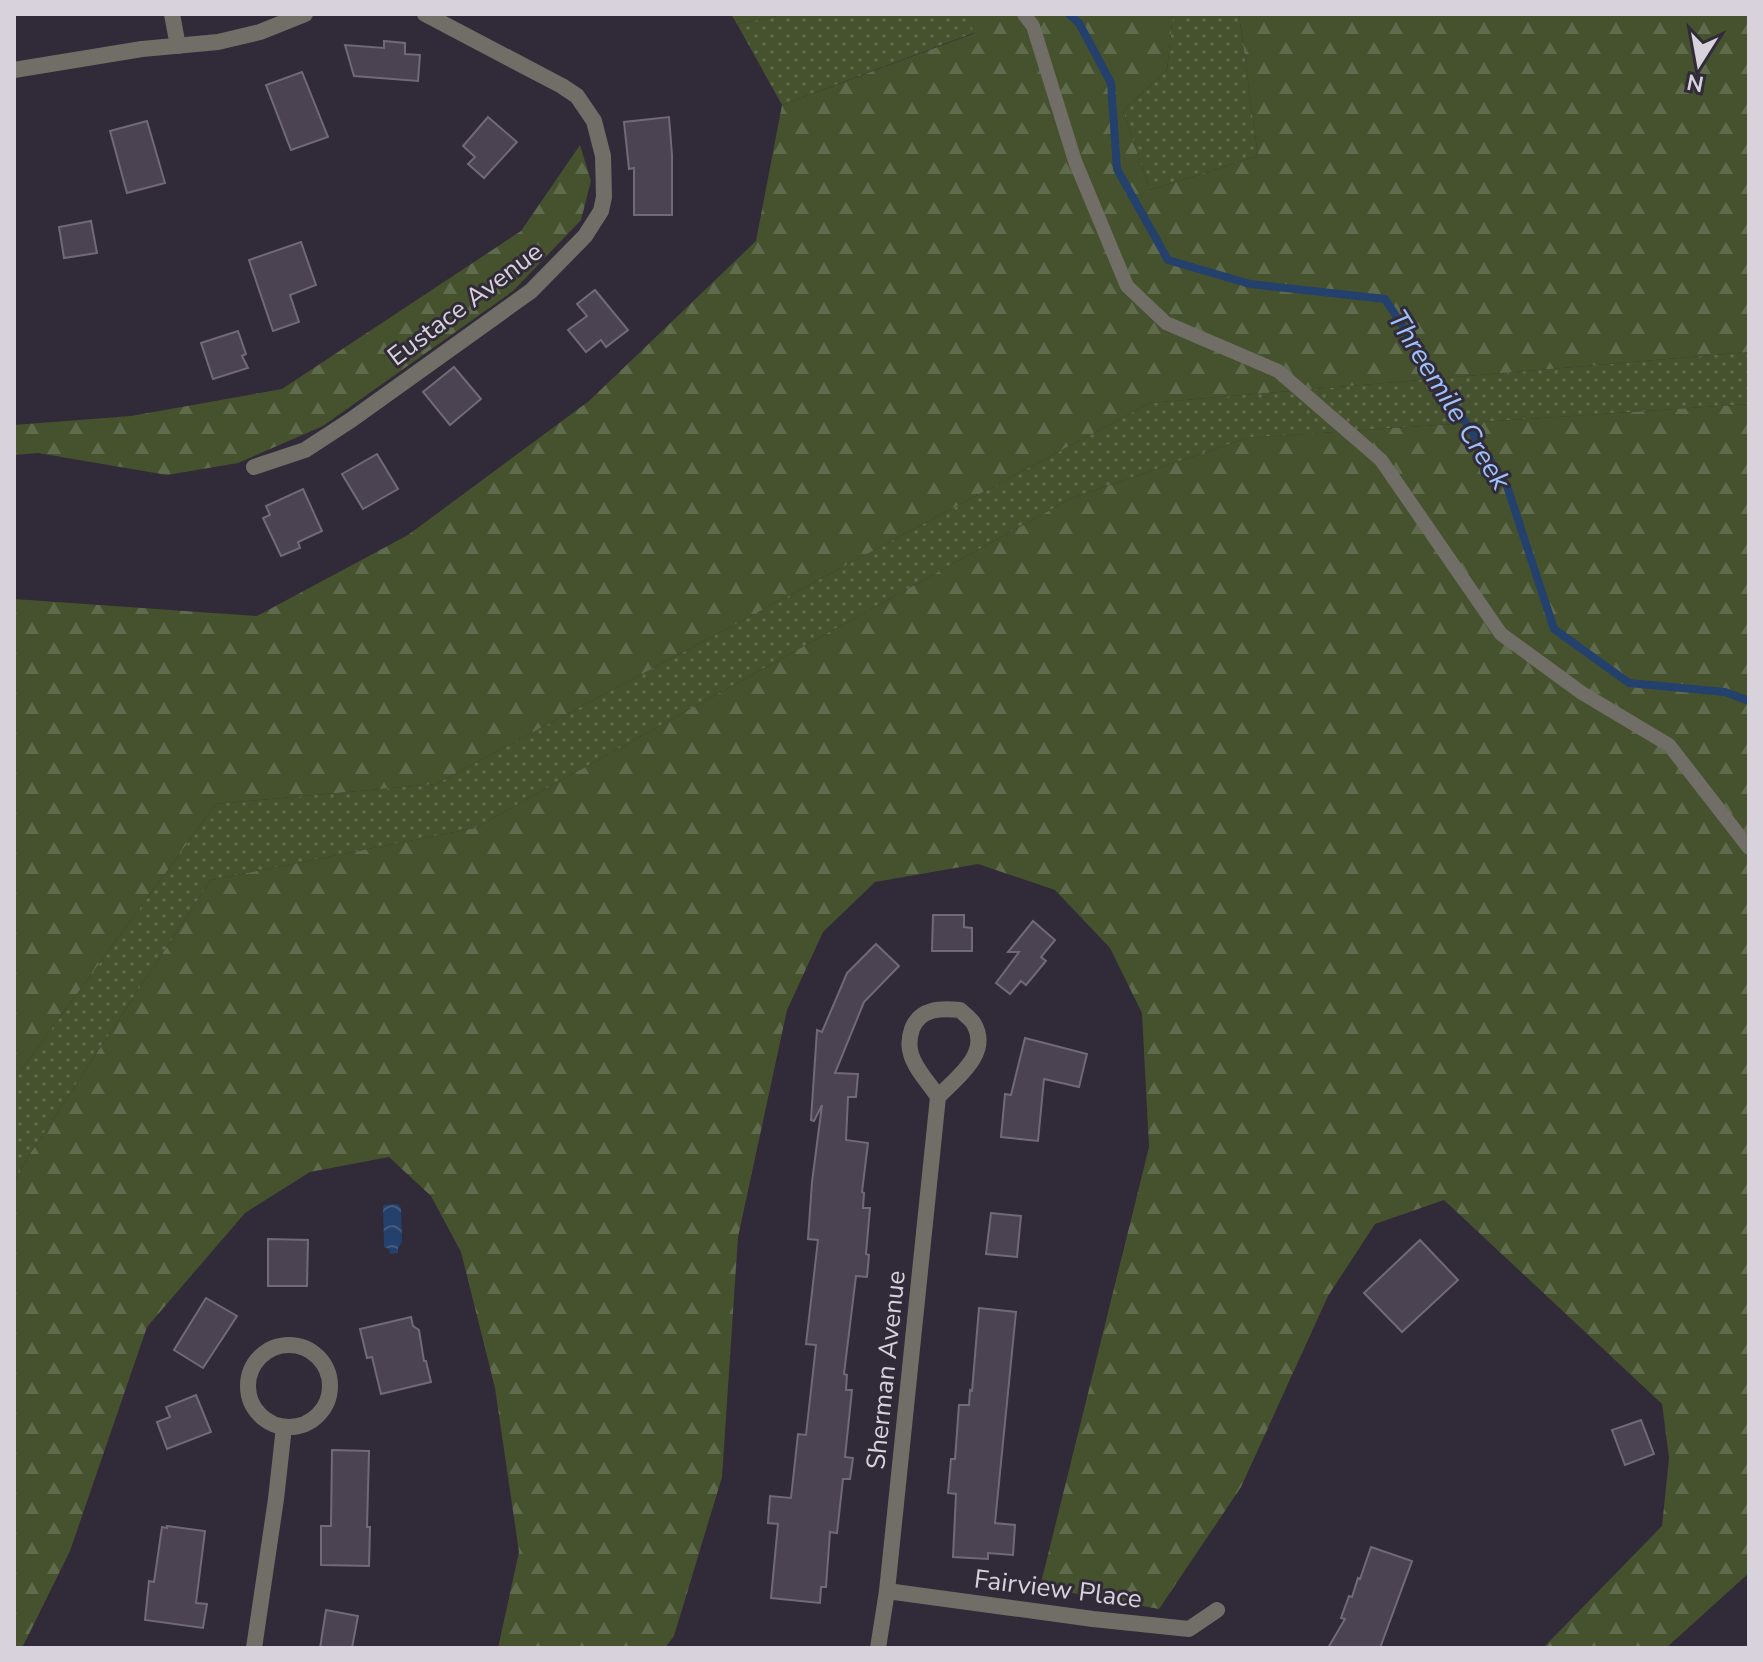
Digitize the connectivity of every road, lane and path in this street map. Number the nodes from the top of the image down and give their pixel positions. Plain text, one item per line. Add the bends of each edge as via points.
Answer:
1 (172, 14) edge
2 (305, 14) edge
3 (425, 14) edge
4 (1024, 14) edge
5 (178, 46) junction
6 (14, 70) edge
7 (254, 467) dead end
8 (1749, 848) edge
9 (938, 1097) junction
10 (284, 1427) junction
11 (887, 1591) junction
12 (1217, 1610) dead end
13 (254, 1648) edge
14 (878, 1648) edge

1 - 5 street
2 - 5 street via 260,32
3 - 7 street, Eustace Avenue via 577,96 594,121 603,156 601,211 585,236 531,291 305,450
4 - 8 lane via 1033,26 1075,161 1127,286 1166,323 1278,371 1381,460 1501,634 1582,693 1669,745
5 - 6 street
9 - 9 street via 973,1062 979,1043 974,1024 960,1010 925,1012 914,1023 909,1040 911,1056
9 - 11 street, Sherman Avenue
10 - 10 street via 320,1414 330,1390 325,1365 295,1345 268,1349 257,1358 247,1384 254,1408
10 - 13 street
11 - 12 street, Fairview Place via 1189,1629
11 - 14 street, Sherman Avenue

